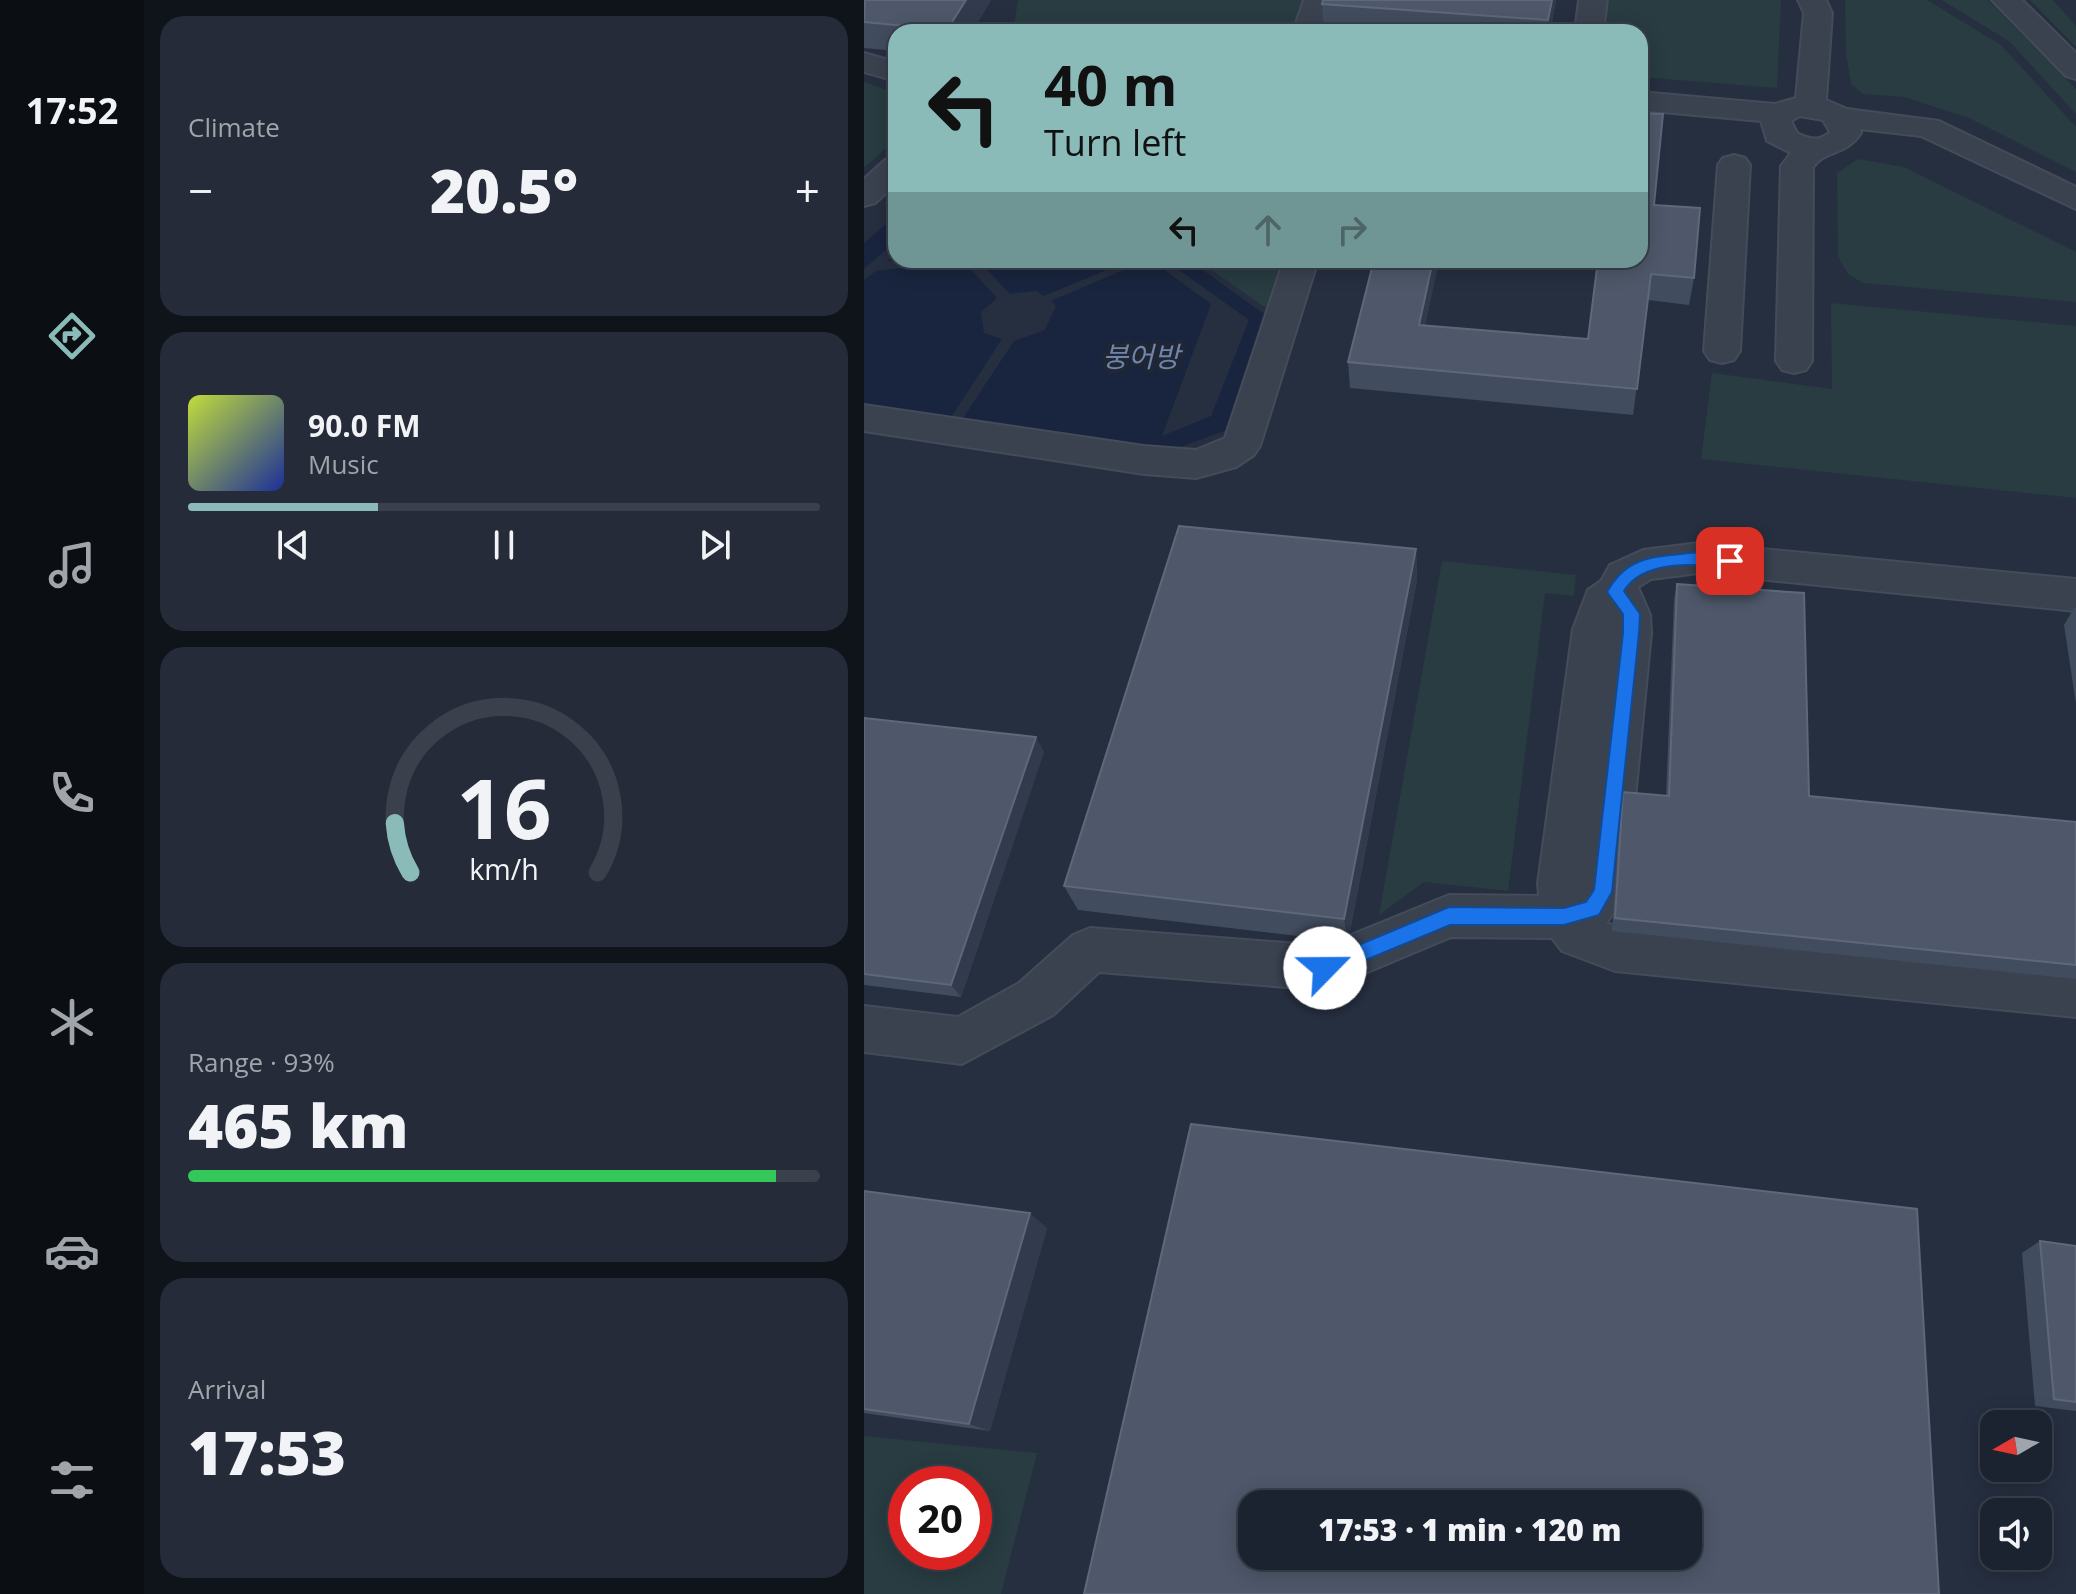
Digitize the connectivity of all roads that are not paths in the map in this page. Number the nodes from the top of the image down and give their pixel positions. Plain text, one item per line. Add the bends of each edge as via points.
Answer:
1 (1318, 0) edge
2 (1593, 0) edge
3 (1812, 0) edge
4 (2006, 0) edge
5 (1310, 24) edge
6 (1590, 24) edge
7 (864, 62) edge
8 (888, 70) edge
9 (2076, 70) edge
10 (1648, 102) edge
11 (1810, 106) junction
12 (1648, 121) edge
13 (1779, 124) junction
14 (1831, 135) junction
15 (1734, 165) dead end
16 (888, 174) edge
17 (864, 196) edge
18 (2076, 199) edge
19 (1764, 218) junction
20 (2076, 227) edge
21 (1298, 268) edge
22 (1762, 280) junction
23 (1722, 351) dead end
24 (1794, 361) dead end
25 (864, 418) edge
26 (2076, 595) edge
27 (1564, 917) junction
28 (2076, 995) edge
29 (864, 1029) edge

1 - 5 lane
2 - 6 lane
3 - 11 lane via 1818,13
4 - 9 lane
7 - 8 lane
10 - 13 lane
11 - 13 lane via 1793,107
11 - 14 lane
12 - 13 lane
13 - 14 lane via 1798,146
14 - 18 lane via 1928,128
14 - 19 lane via 1797,166
14 - 20 lane via 1924,152
15 - 19 lane
16 - 17 lane
19 - 22 lane
19 - 22 lane
21 - 25 lane via 1241,446 1223,457 1196,464 1144,460
22 - 23 lane
22 - 24 lane
26 - 27 lane via 1699,558 1643,565 1624,576 1615,592 1632,614 1603,892 1592,909
27 - 28 lane via 1579,936 1615,949
27 - 29 lane via 1449,916 1325,968 1090,950 1036,999 962,1041

